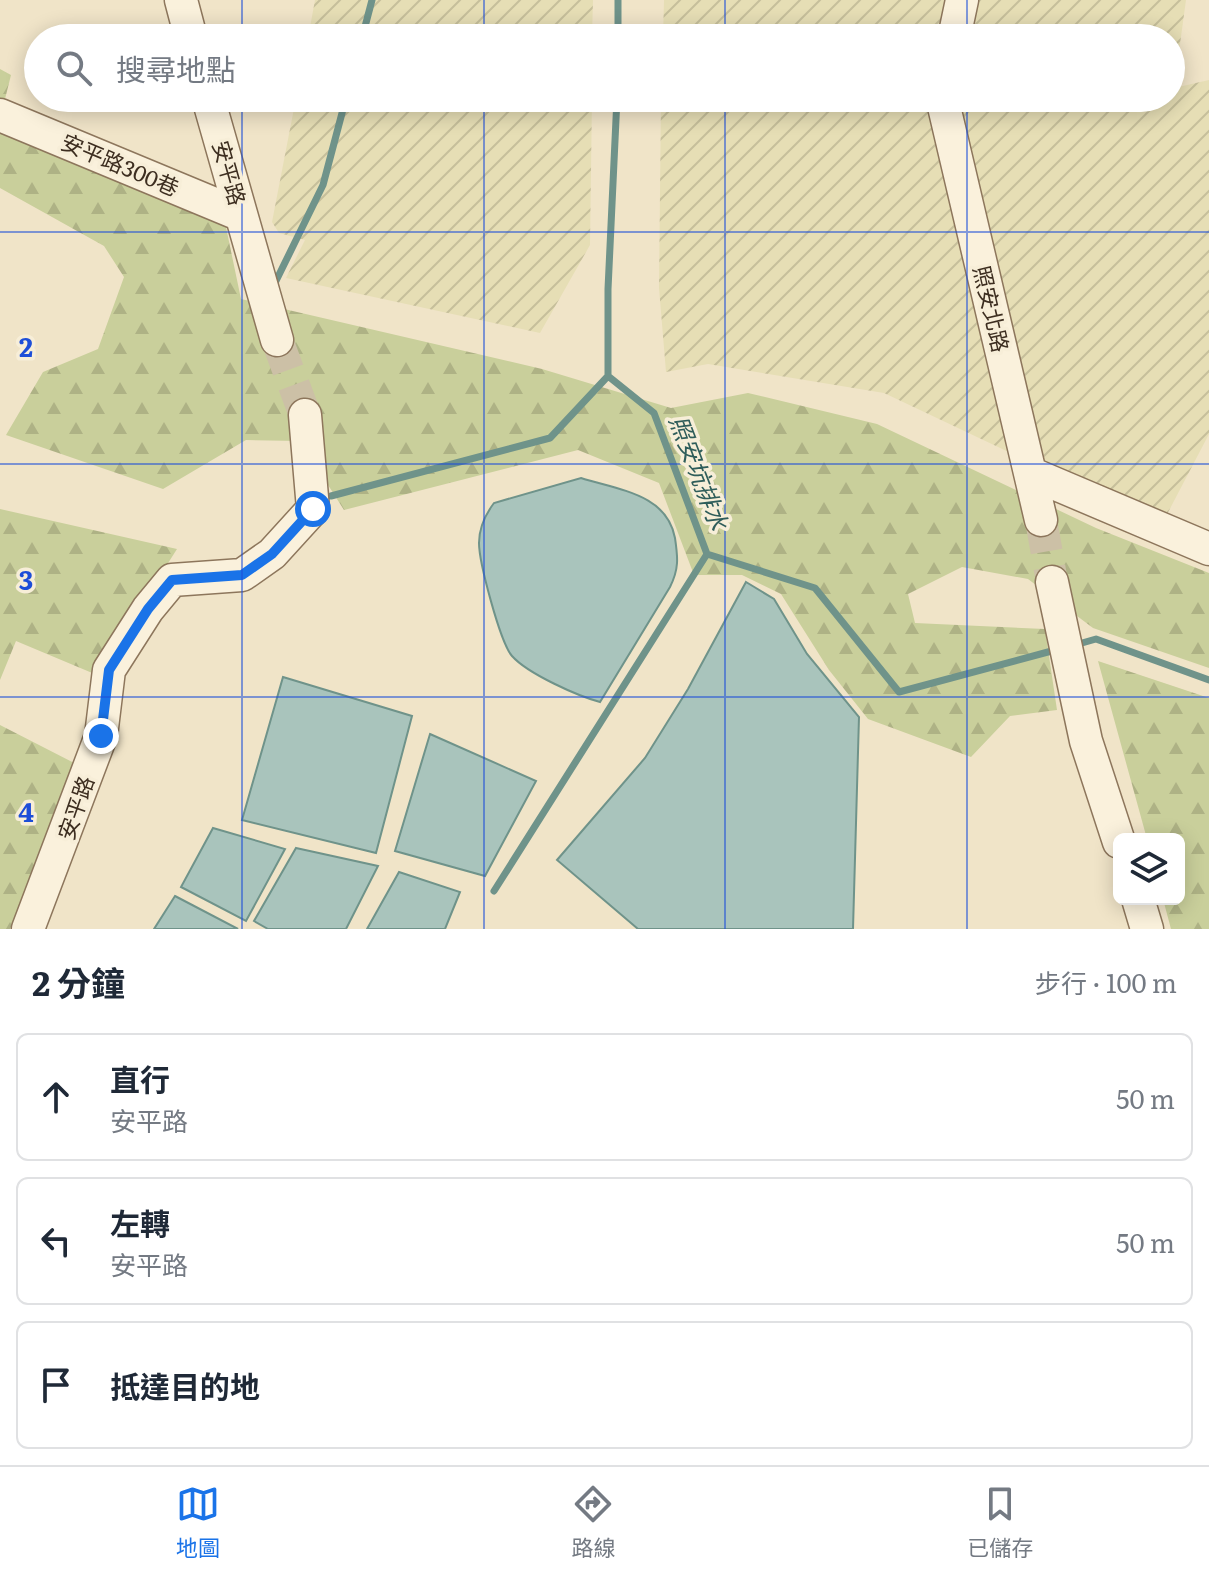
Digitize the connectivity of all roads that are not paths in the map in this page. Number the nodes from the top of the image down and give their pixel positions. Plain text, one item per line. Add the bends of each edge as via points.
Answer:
1 (181, 0) edge
2 (962, 0) edge
3 (187, 24) edge
4 (957, 24) edge
5 (212, 112) edge
6 (945, 112) edge
7 (0, 115) edge
8 (241, 215) junction
9 (277, 340) tunnel mouth
10 (305, 415) tunnel mouth
11 (1030, 473) junction
12 (1041, 520) tunnel mouth
13 (1209, 549) edge
14 (1052, 582) tunnel mouth
15 (1116, 833) edge
16 (1140, 905) edge
17 (28, 929) edge
18 (1147, 929) edge

1 - 3 street
2 - 4 street
5 - 8 street, 安平路
6 - 11 street, 照安北路
7 - 8 street, 安平路300巷
8 - 9 street, 安平路
10 - 17 street, 安平路 via 313,509 272,554 242,575 172,580 148,609 109,670 101,736
11 - 12 street, 照安北路
11 - 13 street
14 - 15 street via 1086,741
16 - 18 street

